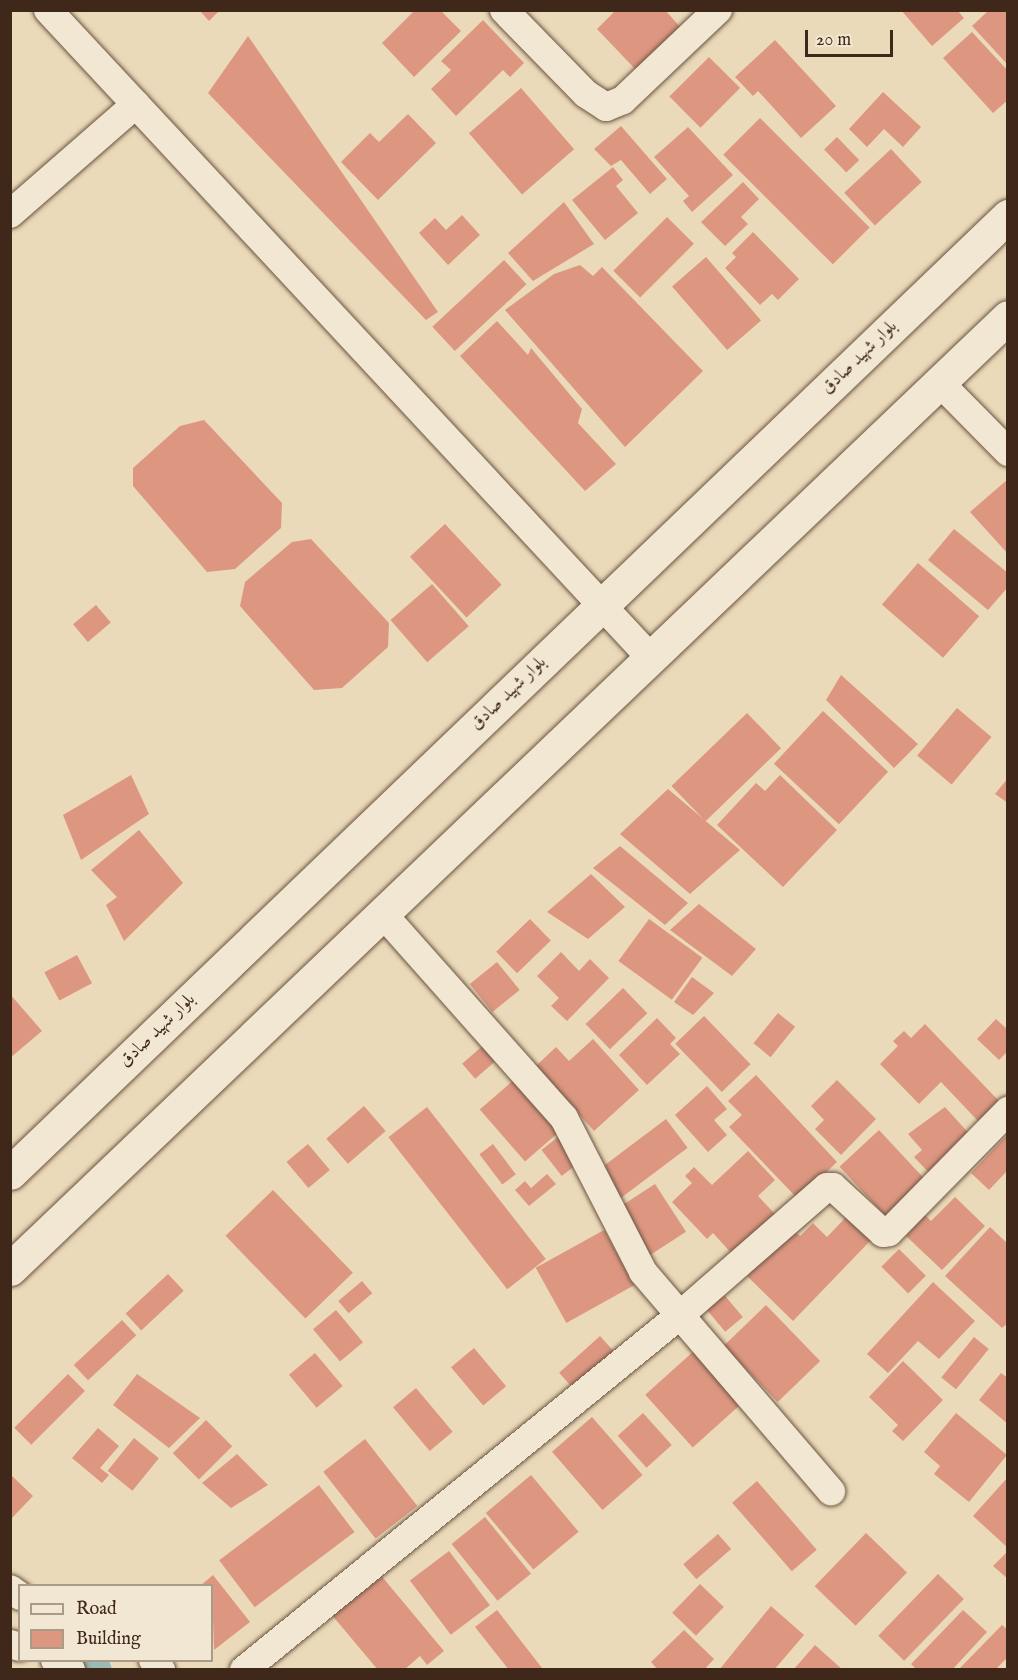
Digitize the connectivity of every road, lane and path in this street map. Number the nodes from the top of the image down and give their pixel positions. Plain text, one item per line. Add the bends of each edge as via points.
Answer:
1 (48, 10) edge
2 (504, 10) edge
3 (718, 10) edge
4 (136, 104) junction
5 (10, 214) edge
6 (1008, 216) edge
7 (1008, 317) edge
8 (940, 383) junction
9 (1008, 452) edge
10 (603, 604) junction
11 (649, 656) junction
12 (382, 912) junction
13 (1008, 1111) edge
14 (10, 1173) edge
15 (10, 1269) edge
16 (679, 1316) junction
17 (831, 1491) dead end
18 (58, 1662) edge
19 (71, 1670) edge
20 (244, 1670) edge

1 - 4 street
2 - 3 street via 586,94 606,106 623,100
4 - 5 street
4 - 10 street
6 - 10 main road, بلوار شهید صادق
7 - 8 main road
8 - 9 street
8 - 11 main road
10 - 11 street
10 - 14 main road, بلوار شهید صادق
11 - 12 main road
12 - 15 main road
12 - 16 street via 564,1118 643,1272
13 - 16 street via 890,1232 883,1233 833,1187 827,1187
16 - 17 street
16 - 20 street
18 - 19 street

